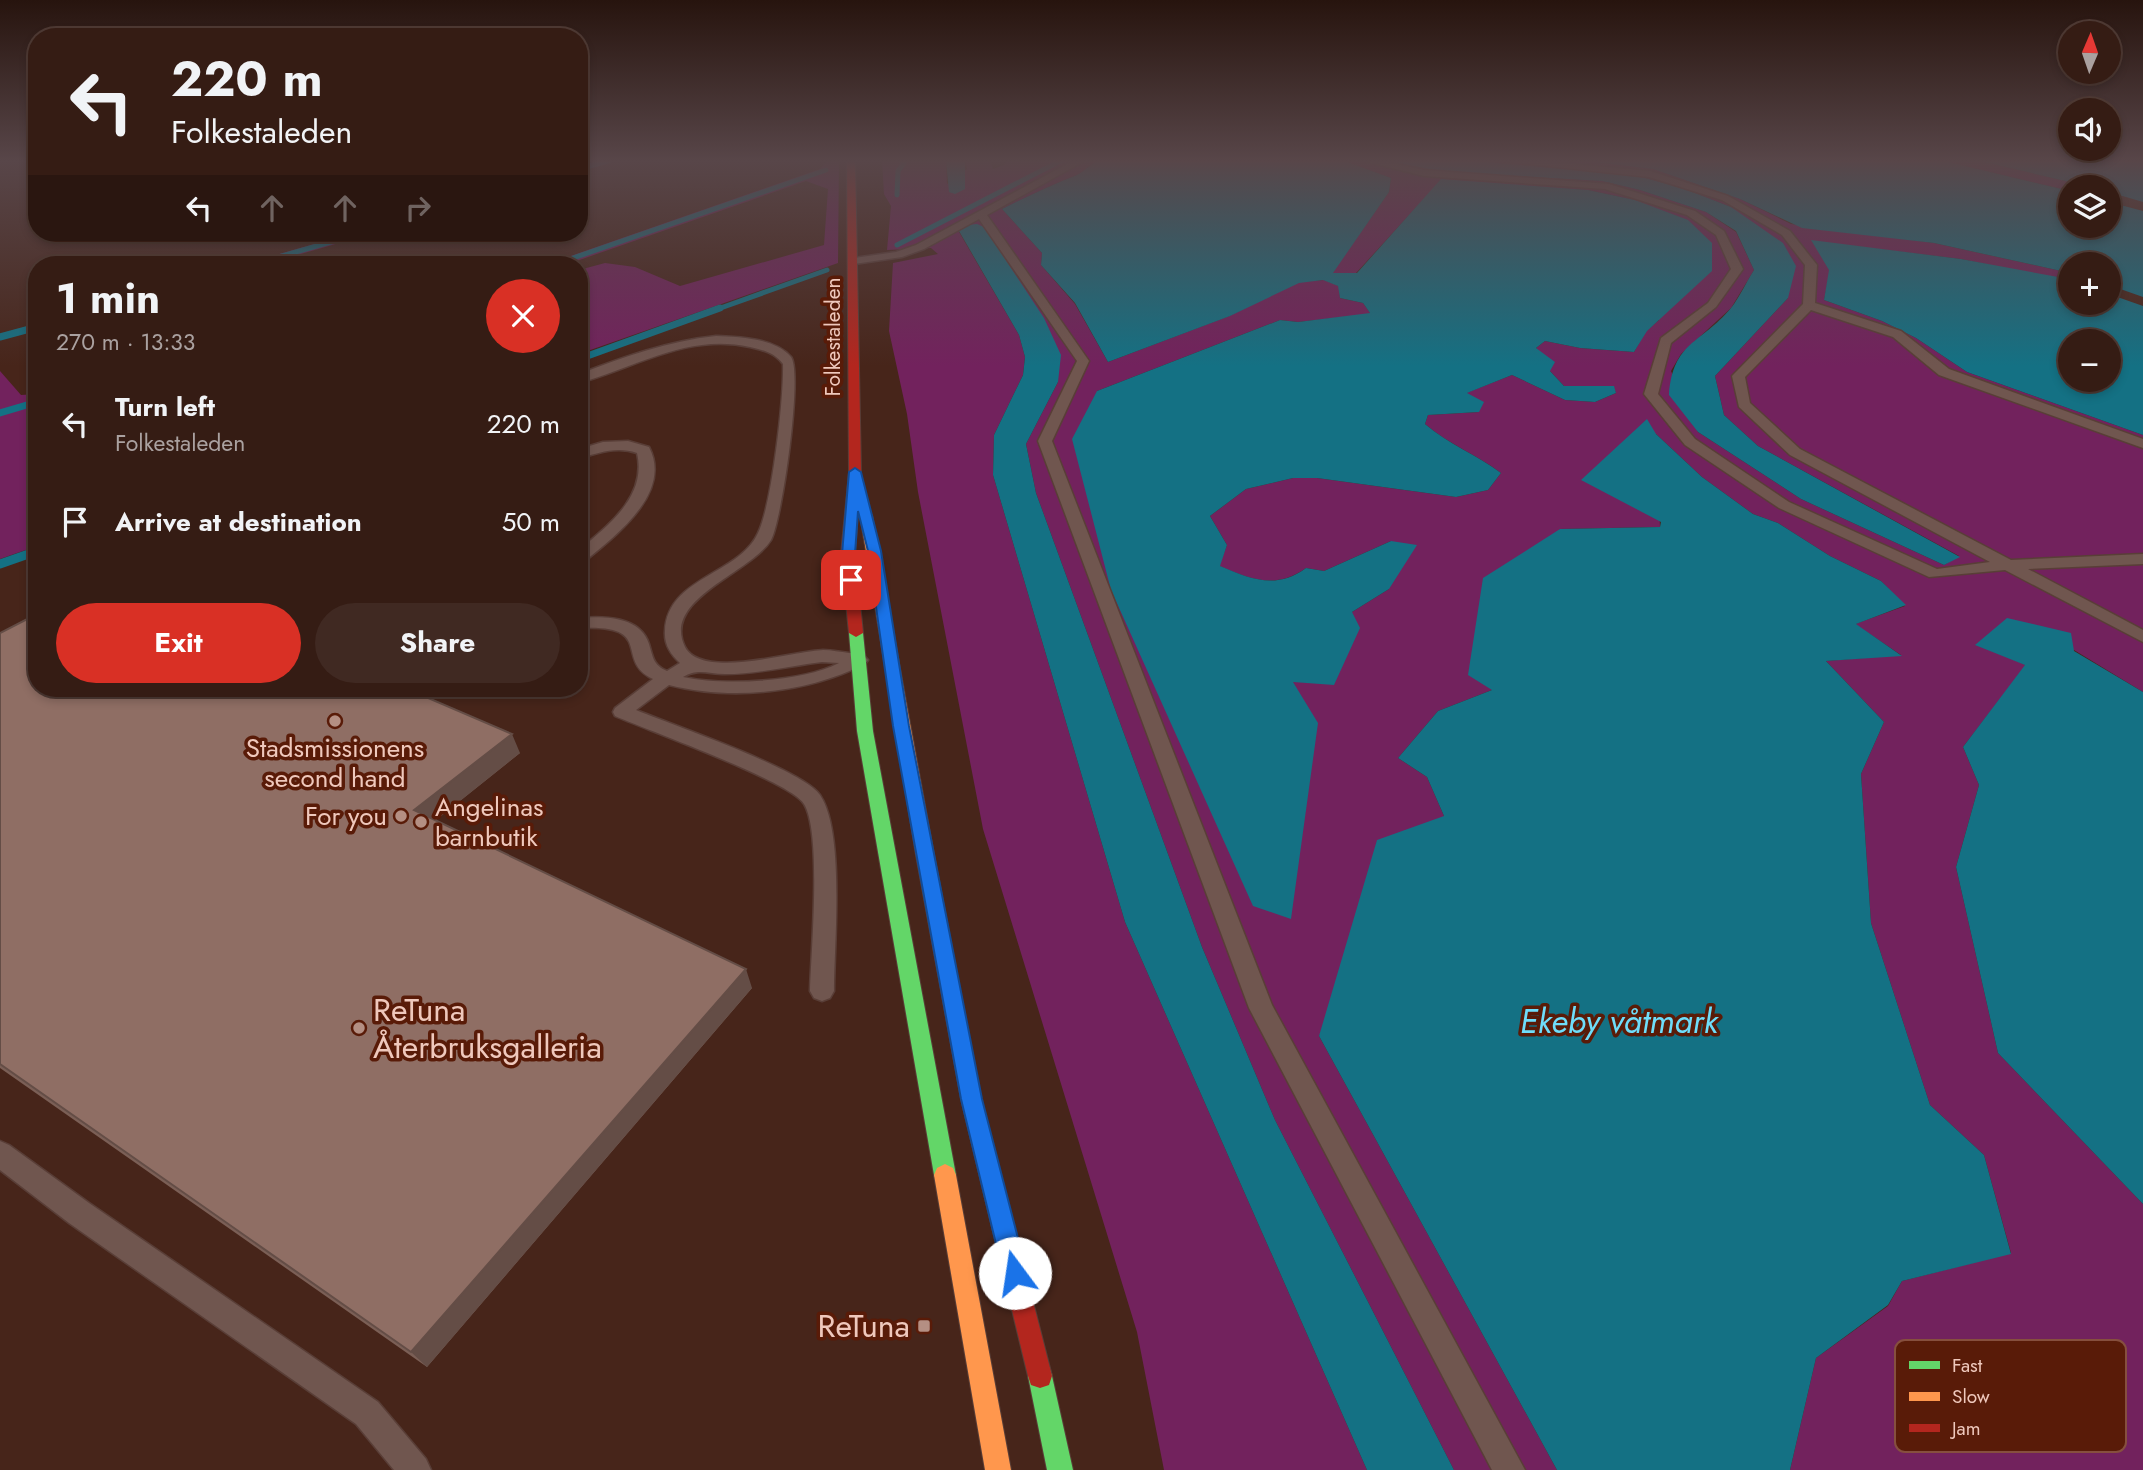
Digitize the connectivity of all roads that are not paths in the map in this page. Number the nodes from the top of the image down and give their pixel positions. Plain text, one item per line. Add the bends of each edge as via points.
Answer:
1 (853, 229) edge
2 (951, 229) edge
3 (991, 229) edge
4 (1714, 229) edge
5 (1778, 229) edge
6 (854, 261) junction
7 (1809, 305) junction
8 (588, 376) edge
9 (2143, 444) edge
10 (588, 451) edge
11 (855, 472) junction
12 (588, 549) edge
13 (2143, 559) edge
14 (2009, 565) junction
15 (588, 622) edge
16 (2143, 637) edge
17 (891, 657) junction
18 (859, 660) junction
19 (692, 664) junction
20 (665, 678) junction
21 (822, 991) dead end
22 (0, 1154) edge
23 (415, 1470) edge
24 (998, 1470) edge
25 (1060, 1470) edge
26 (1509, 1470) edge

1 - 6 main road, Folkestaleden
2 - 6 lane via 909,251
3 - 26 lane via 1083,360 1045,441 1261,1009
4 - 14 lane via 1737,269 1712,305 1665,341 1651,394 1690,442 1784,505 1935,574
5 - 7 lane via 1811,265
6 - 11 main road, Folkestaleden
7 - 9 lane via 1897,334 1944,372
7 - 14 lane via 1738,376 1744,404 1795,452
8 - 19 lane via 653,351 719,340 765,347 790,366 766,535 747,558 682,604 673,624 678,651
10 - 12 lane via 625,445 644,450 648,458 642,493 634,508
11 - 17 main road, Folkestaleden via 874,551
11 - 18 main road, Folkestaleden via 848,554
13 - 14 lane
14 - 16 lane
15 - 20 lane via 636,635 644,662
17 - 18 main road
17 - 25 main road, Folkestaleden via 971,1099
18 - 19 lane via 824,656 737,668
18 - 20 lane via 826,676 758,683 716,685
18 - 24 main road, Folkestaleden via 865,731
19 - 20 lane
20 - 21 lane via 622,712 787,779 816,805 823,838
22 - 23 lane via 367,1413

